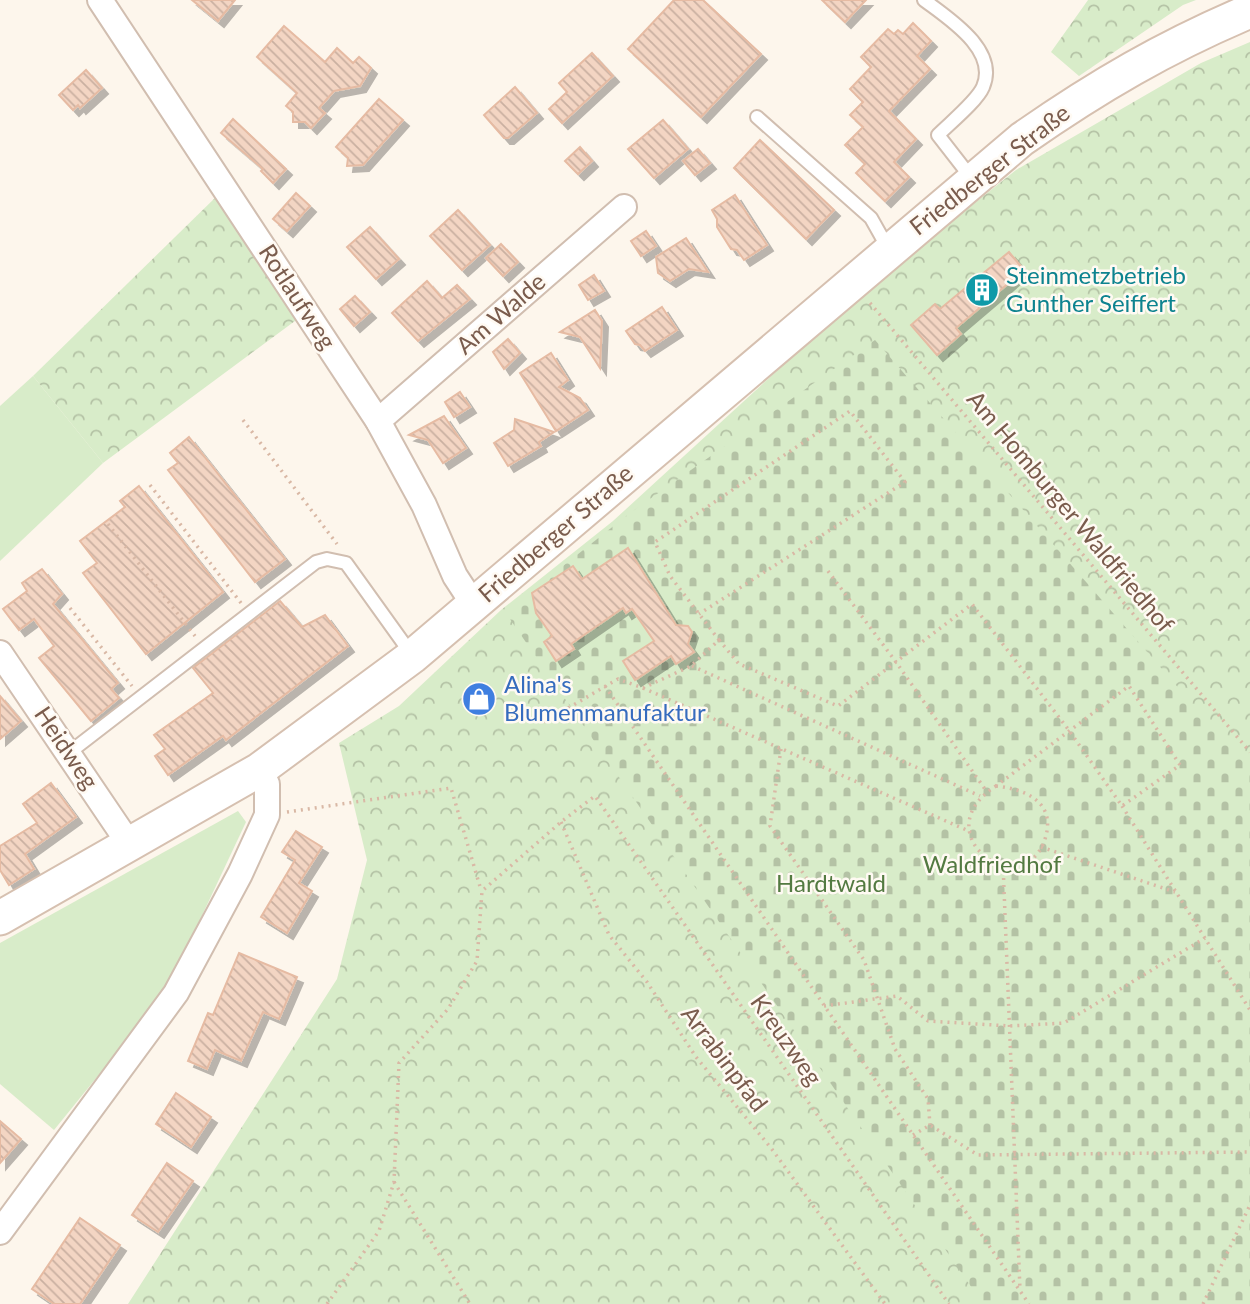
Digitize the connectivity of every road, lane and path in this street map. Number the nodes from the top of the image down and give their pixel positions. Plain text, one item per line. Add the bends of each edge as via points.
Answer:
1 (100, 0) edge
2 (924, 0) edge
3 (1250, 11) edge
4 (757, 117) dead end
5 (973, 181) junction
6 (624, 207) dead end
7 (889, 250) junction
8 (862, 293) dead end
9 (243, 420) dead end
10 (378, 421) junction
11 (150, 485) dead end
12 (108, 524) dead end
13 (334, 561) junction
14 (828, 571) dead end
15 (474, 605) junction
16 (70, 608) dead end
17 (249, 614) junction
18 (699, 614) junction
19 (719, 640) junction
20 (205, 648) junction
21 (0, 653) edge
22 (413, 656) junction
23 (896, 662) junction
24 (691, 666) junction
25 (605, 687) junction
26 (643, 688) junction
27 (141, 697) junction
28 (544, 722) dead end
29 (1068, 729) junction
30 (781, 749) junction
31 (70, 752) junction
32 (1250, 752) edge
33 (259, 769) junction
34 (996, 786) junction
35 (987, 792) junction
36 (980, 796) junction
37 (1122, 806) junction
38 (267, 815) junction
39 (561, 822) junction
40 (971, 832) junction
41 (130, 845) junction
42 (1041, 848) junction
43 (1003, 864) junction
44 (482, 891) junction
45 (1176, 892) junction
46 (0, 918) edge
47 (1205, 939) junction
48 (878, 999) junction
49 (824, 1006) junction
50 (1250, 1010) edge
51 (1010, 1026) junction
52 (930, 1125) junction
53 (913, 1135) junction
54 (1250, 1152) edge
55 (1015, 1154) junction
56 (394, 1182) junction
57 (1250, 1205) edge
58 (0, 1232) edge
59 (1020, 1292) junction
60 (327, 1304) edge
61 (471, 1304) edge
62 (884, 1304) edge
63 (949, 1304) edge
64 (1028, 1304) edge
65 (1203, 1304) edge

1 - 10 street, Rotlaufweg
2 - 5 lane via 957,25 987,69 983,89 938,135
3 - 5 street, Friedberger Straße via 1129,68 1077,101
4 - 7 lane via 871,218
5 - 7 street, Friedberger Straße
6 - 10 street, Am Walde
7 - 15 street, Friedberger Straße
8 - 32 path, Am Homburger Waldfriedhof
9 - 13 path via 338,545
10 - 15 street, Rotlaufweg
11 - 17 path
12 - 20 path
13 - 17 lane via 316,562
13 - 22 lane via 346,563
14 - 23 path
15 - 22 street, Friedberger Straße
16 - 27 path
17 - 20 lane
18 - 18 path via 670,576 655,542 850,411 905,482
18 - 19 path
19 - 23 path via 740,664 838,706
19 - 24 path
20 - 27 lane
21 - 31 street, Heidweg
22 - 33 street, Friedberger Straße
23 - 29 path via 972,604
23 - 35 path
24 - 26 path
24 - 36 path
25 - 26 path via 618,679
25 - 28 path
25 - 49 path
26 - 30 path
27 - 31 lane
29 - 34 path
29 - 37 path
29 - 37 path via 1129,686 1180,765
30 - 40 path
30 - 48 path via 770,826 864,960
31 - 41 street, Heidweg
33 - 38 street via 267,784
33 - 41 street, Friedberger Straße
34 - 35 path
34 - 42 path via 1020,788 1037,798 1046,818
35 - 36 path
36 - 40 path via 969,824
37 - 45 path
38 - 44 path via 451,788
38 - 58 street via 176,993
39 - 44 path
39 - 62 path, Arrabinpfad via 609,935
39 - 63 path, Kreuzweg via 595,796
40 - 43 path via 975,849 991,864
41 - 46 street, Friedberger Straße
42 - 43 path via 1018,865
42 - 45 path
43 - 51 path
44 - 56 path via 477,961 448,1009 399,1063
45 - 47 path
47 - 50 path
47 - 51 path via 1064,1023
48 - 49 path
48 - 51 path via 897,996 928,1021
48 - 52 path via 895,1049 928,1099
49 - 53 path
51 - 55 path
52 - 53 path
52 - 55 path via 978,1155
53 - 59 path
54 - 55 path
55 - 59 path
56 - 60 path via 379,1231
56 - 61 path
57 - 65 path
59 - 64 path

